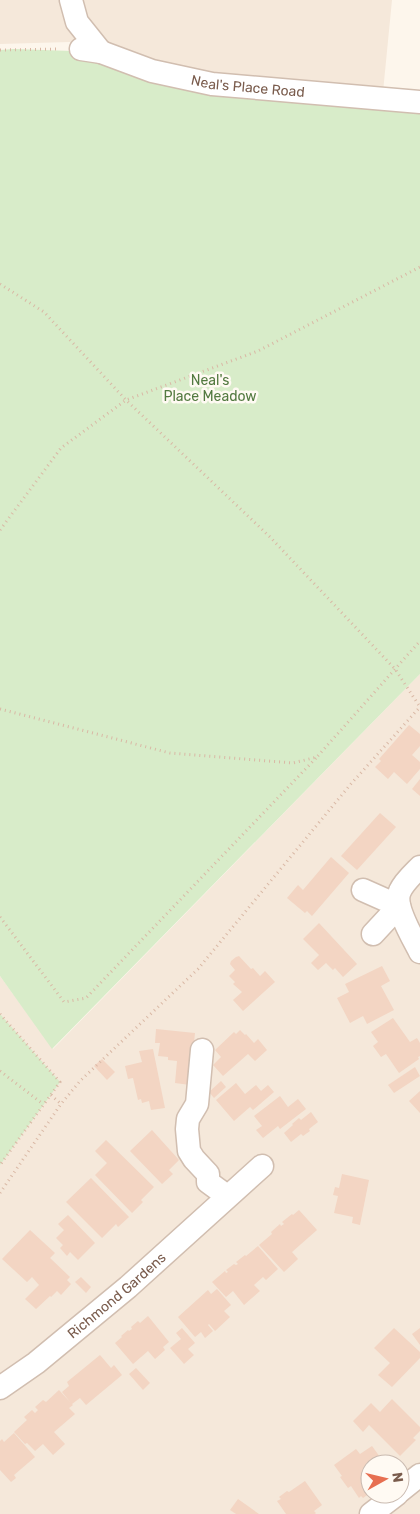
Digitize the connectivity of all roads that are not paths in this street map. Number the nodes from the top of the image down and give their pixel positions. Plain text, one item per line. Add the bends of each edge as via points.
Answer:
1 (71, 0) edge
2 (420, 102) edge
3 (420, 867) edge
4 (363, 890) dead end
5 (399, 906) junction
6 (373, 934) dead end
7 (420, 952) edge
8 (202, 1050) dead end
9 (262, 1166) dead end
10 (227, 1196) junction
11 (0, 1388) edge
12 (420, 1475) edge
13 (410, 1484) edge
14 (384, 1504) edge
15 (370, 1514) edge

1 - 2 street, Neal's Place Road via 77,22 91,50 152,71 212,84
3 - 5 street via 399,892
4 - 5 street
5 - 6 street
5 - 7 street
8 - 10 street via 197,1104 188,1119 189,1152 208,1174 208,1182
9 - 10 street, Richmond Gardens
10 - 11 street, Richmond Gardens via 128,1287 36,1363
12 - 13 street
14 - 15 street

